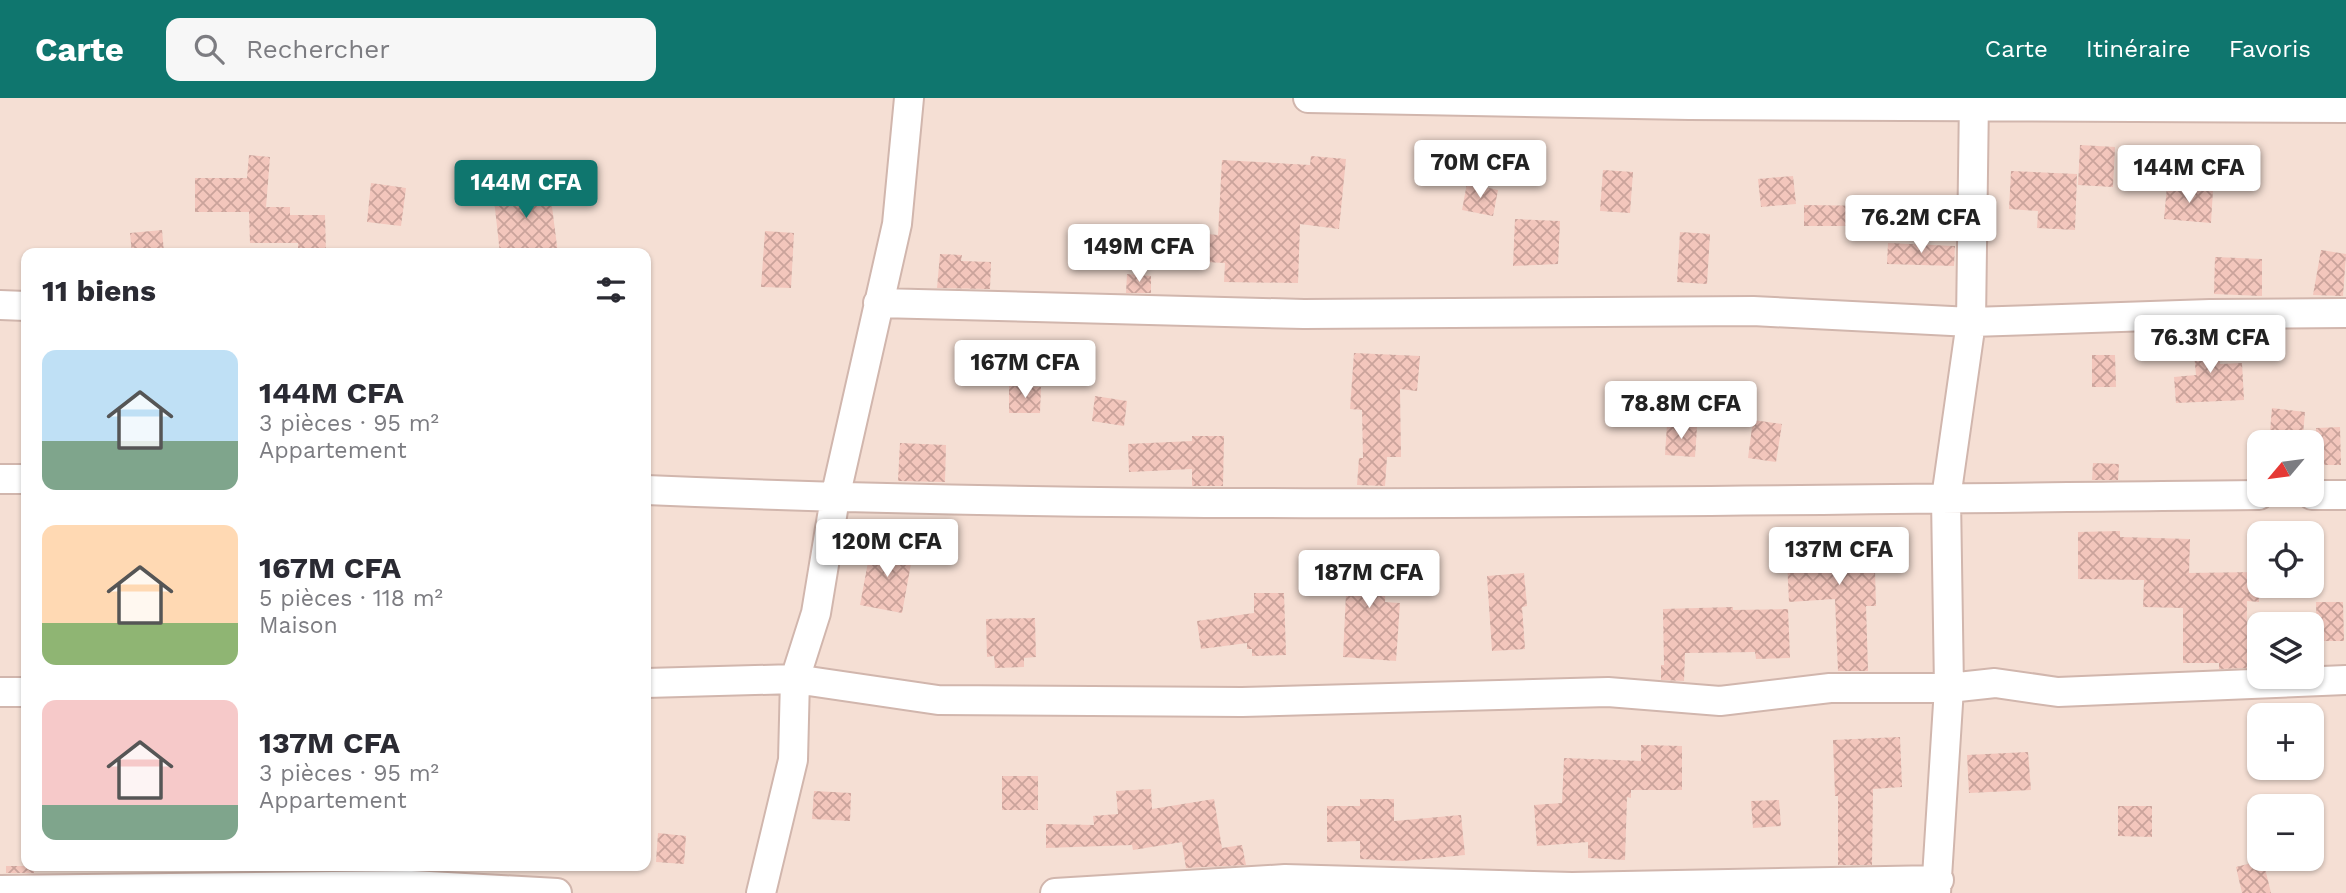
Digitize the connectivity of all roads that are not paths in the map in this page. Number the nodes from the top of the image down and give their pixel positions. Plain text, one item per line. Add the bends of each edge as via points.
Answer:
1 (909, 98) edge
2 (1307, 98) edge
3 (1974, 102) edge
4 (2346, 108) edge
5 (878, 303) junction
6 (0, 305) edge
7 (21, 306) edge
8 (2346, 313) edge
9 (1971, 322) junction
10 (0, 479) edge
11 (21, 479) edge
12 (651, 490) edge
13 (2247, 495) edge
14 (2324, 495) edge
15 (2346, 495) edge
16 (835, 498) junction
17 (1946, 498) junction
18 (795, 679) junction
19 (2346, 680) edge
20 (651, 683) edge
21 (1949, 688) junction
22 (0, 692) edge
23 (21, 692) edge
24 (1937, 887) edge
25 (0, 890) edge
26 (557, 893) edge
27 (761, 893) edge
28 (1055, 893) edge

1 - 5 street via 897,224
2 - 3 street
3 - 4 street
3 - 9 street
5 - 9 street via 1304,314 1753,311
5 - 16 street
6 - 7 street
8 - 9 street
9 - 17 street
10 - 11 street
12 - 16 street
13 - 17 street
14 - 15 street
16 - 17 street via 1206,505
16 - 18 street via 816,613
17 - 21 street
18 - 20 street
18 - 21 street via 951,700 1242,702 1608,692 1720,701 1830,688
18 - 27 street via 793,760
19 - 21 street via 2058,692 1995,683
21 - 24 street
22 - 23 street
24 - 28 street via 1572,887 1285,879
25 - 26 street via 411,885

